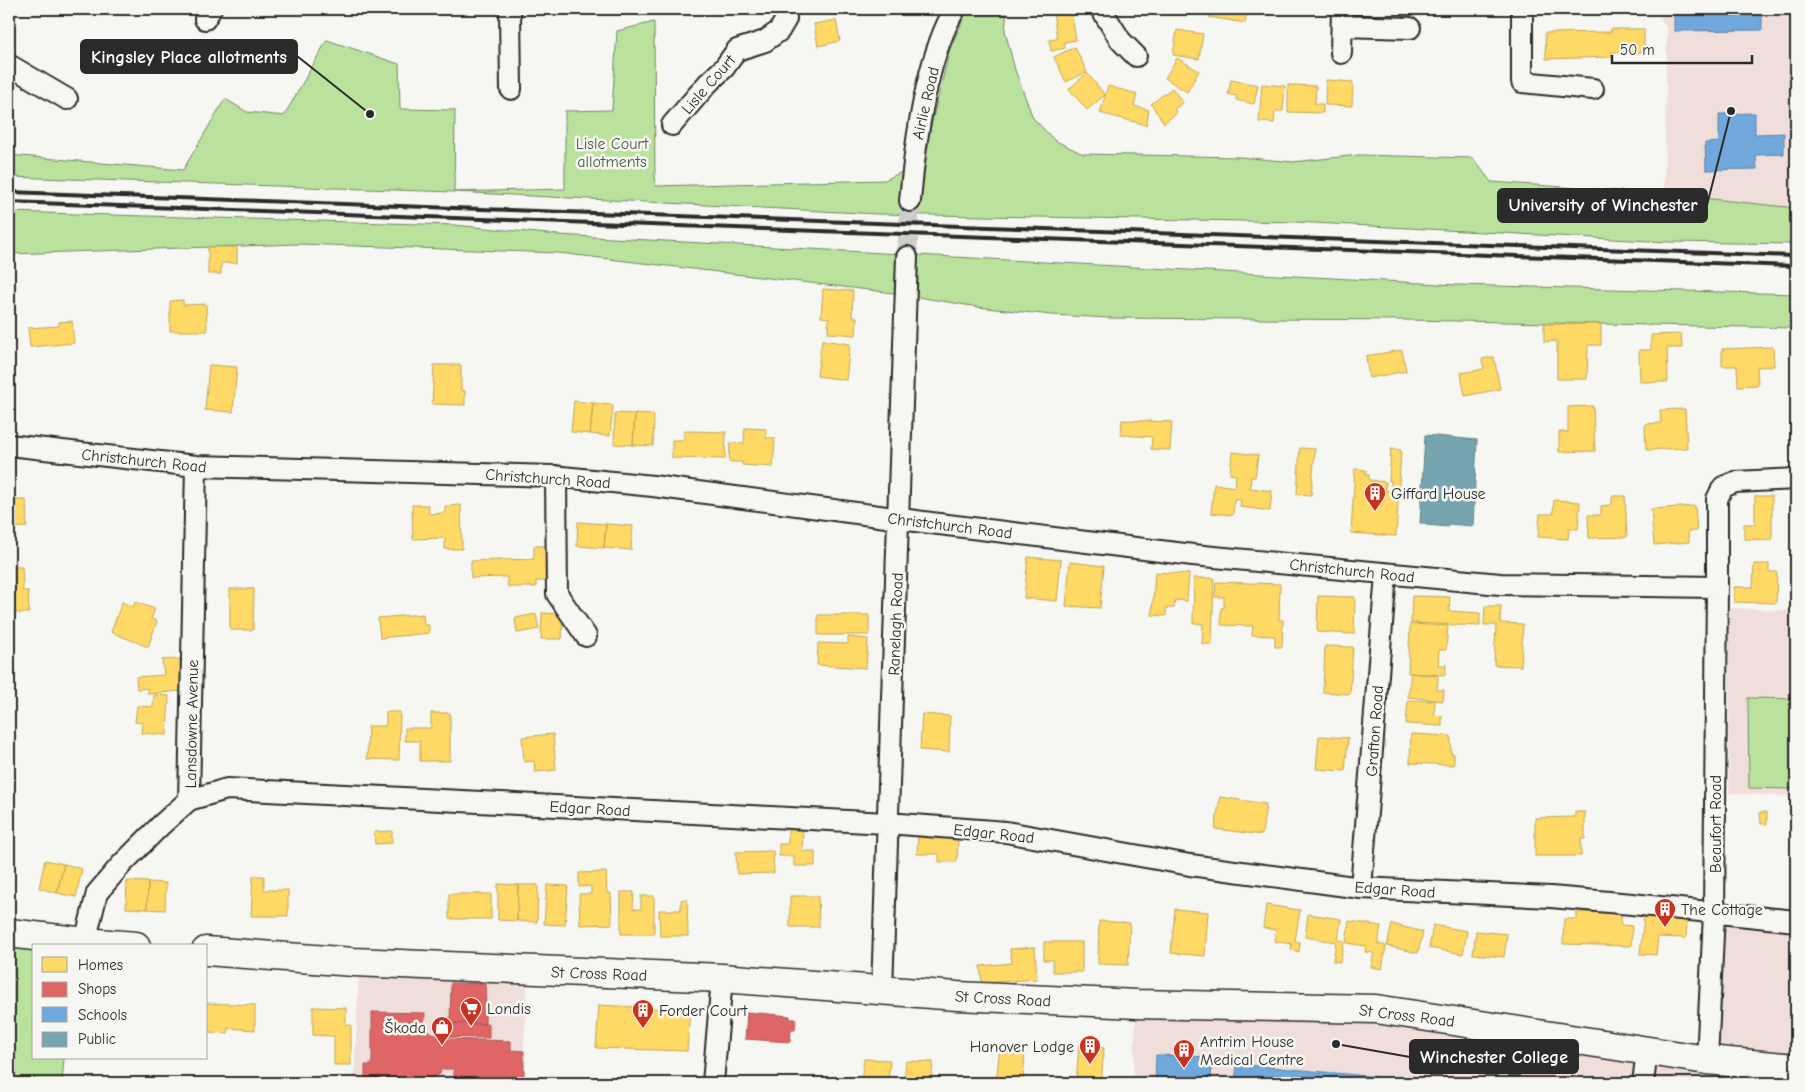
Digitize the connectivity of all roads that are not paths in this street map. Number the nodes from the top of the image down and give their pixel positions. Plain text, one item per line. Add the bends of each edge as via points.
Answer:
1 (510, 9) edge
2 (786, 9) edge
3 (1100, 9) edge
4 (1522, 9) edge
5 (951, 10) edge
6 (1342, 18) edge
7 (1410, 28) dead end
8 (1341, 52) dead end
9 (1136, 56) dead end
10 (9, 65) edge
11 (511, 89) dead end
12 (1593, 89) dead end
13 (67, 98) dead end
14 (672, 126) dead end
15 (910, 200) tunnel mouth
16 (907, 258) tunnel mouth
17 (9, 445) edge
18 (196, 466) junction
19 (556, 476) junction
20 (1796, 479) edge
21 (899, 519) junction
22 (1386, 574) junction
23 (1717, 587) junction
24 (586, 636) dead end
25 (189, 800) junction
26 (887, 823) junction
27 (1361, 888) junction
28 (1714, 914) junction
29 (1796, 921) edge
30 (9, 933) edge
31 (84, 942) junction
32 (110, 944) edge
33 (208, 951) edge
34 (722, 978) junction
35 (882, 990) junction
36 (1648, 1051) junction
37 (1707, 1060) junction
38 (1796, 1068) edge
39 (712, 1083) edge
40 (1643, 1083) edge

1 - 11 street
2 - 14 street, Lisle Court via 786,19 778,31 765,41 736,50
3 - 9 street via 1121,41
4 - 12 street via 1522,82
5 - 15 street, Airlie Road via 929,78 914,155
6 - 7 street
6 - 8 street
10 - 13 street
16 - 21 street, Ranelagh Road
17 - 18 street, Christchurch Road
18 - 19 street, Christchurch Road
18 - 25 street, Lansdowne Avenue
19 - 21 street, Christchurch Road
19 - 24 street via 557,594
20 - 23 street via 1735,482 1723,487 1717,499
21 - 22 street, Christchurch Road via 1193,555
21 - 26 street, Ranelagh Road
22 - 23 street, Christchurch Road via 1500,584
22 - 27 street, Grafton Road
23 - 28 street, Beaufort Road
25 - 26 street, Edgar Road via 227,789
25 - 31 street, Lansdowne Avenue via 121,865 97,893
26 - 27 street, Edgar Road via 1006,832 1190,865
26 - 35 street, Ranelagh Road
27 - 28 street, Edgar Road via 1551,897
28 - 29 street, Edgar Road
28 - 37 street, Beaufort Road
30 - 31 main road
31 - 32 main road
33 - 34 main road, St Cross Road via 354,962
34 - 35 main road, St Cross Road
34 - 39 street
35 - 36 main road, St Cross Road via 1136,1004 1376,1009
36 - 37 main road, St Cross Road
36 - 40 street
37 - 38 main road, St Cross Road

